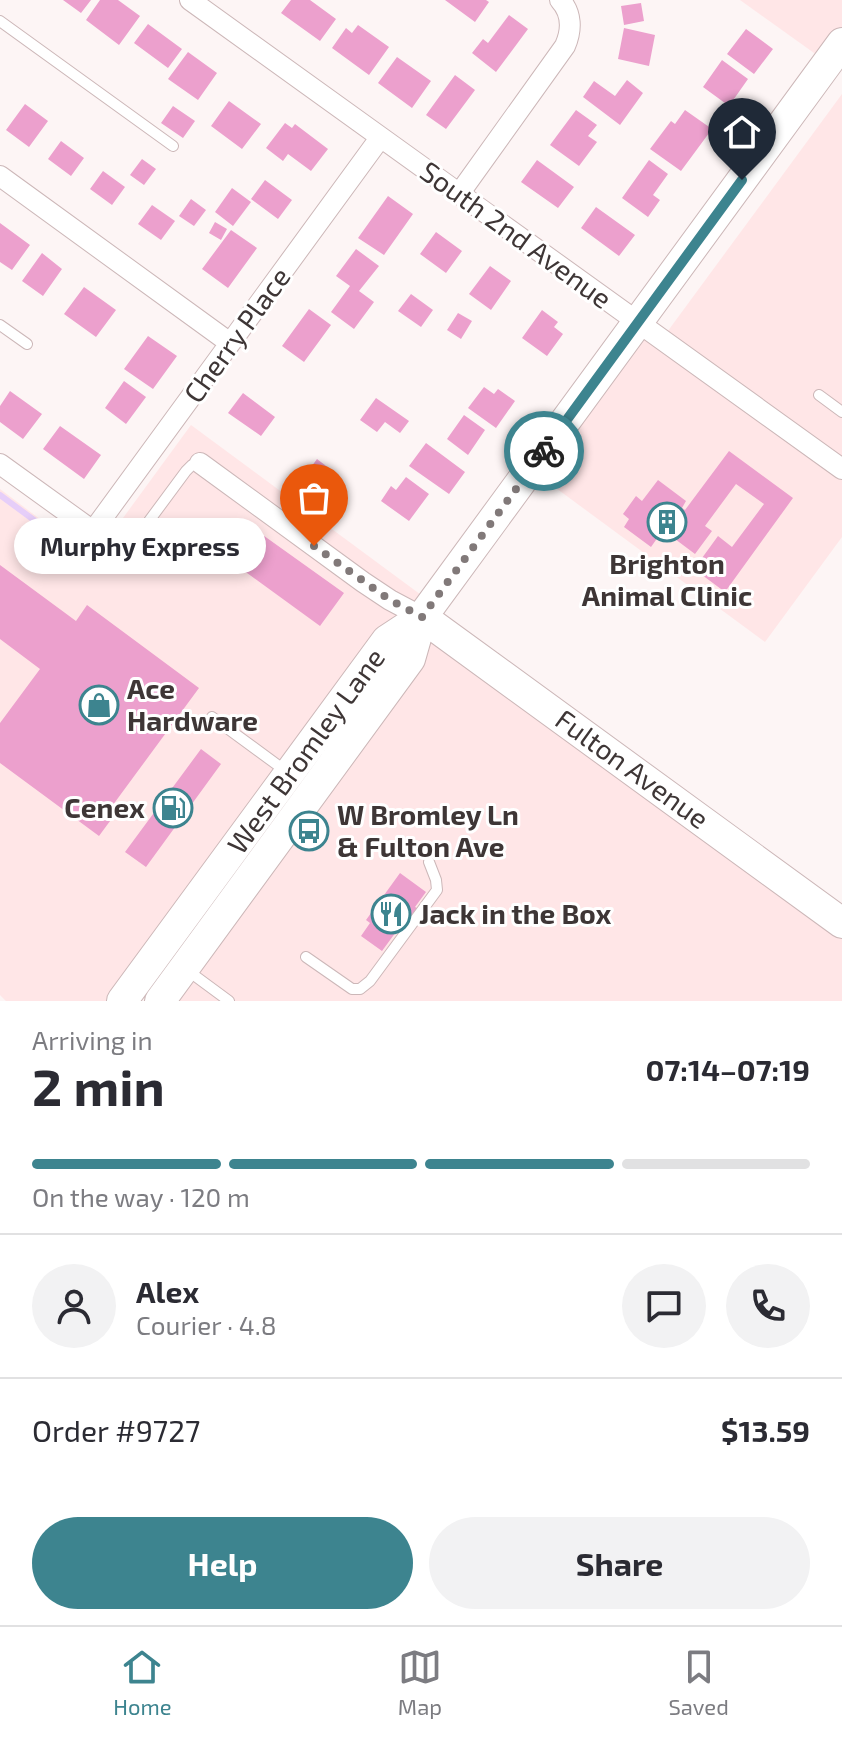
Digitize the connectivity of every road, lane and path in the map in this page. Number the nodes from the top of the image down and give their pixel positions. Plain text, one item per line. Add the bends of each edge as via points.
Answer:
1 (190, 0) edge
2 (560, 0) edge
3 (0, 21) edge
4 (842, 43) edge
5 (380, 138) junction
6 (173, 146) dead end
7 (0, 176) edge
8 (459, 194) junction
9 (638, 323) junction
10 (0, 325) edge
11 (230, 343) junction
12 (27, 344) dead end
13 (819, 395) dead end
14 (842, 412) edge
15 (200, 463) joint
16 (0, 464) edge
17 (842, 469) edge
18 (149, 521) dead end
19 (422, 617) junction
20 (212, 717) dead end
21 (289, 773) junction
22 (429, 862) dead end
23 (842, 923) edge
24 (162, 947) junction
25 (306, 957) dead end
26 (184, 968) junction
27 (122, 1001) edge
28 (160, 1001) edge
29 (229, 1001) edge

1 - 5 street, South 2nd Avenue
2 - 8 street via 568,12 568,38
3 - 6 lane
4 - 9 main road
5 - 8 street, South 2nd Avenue
5 - 11 street, Cherry Place
7 - 11 street
8 - 9 street, South 2nd Avenue
9 - 17 street, South 2nd Avenue
9 - 19 main road
10 - 12 lane
11 - 16 street, Cherry Place via 93,531
13 - 14 lane
15 - 18 lane via 186,471
15 - 19 street via 363,582
19 - 21 main road, West Bromley Lane via 387,640
19 - 23 main road, Fulton Avenue
19 - 26 main road, West Bromley Lane via 410,659
20 - 21 lane
21 - 24 main road, West Bromley Lane
22 - 25 lane via 437,890 360,989 352,989
24 - 26 lane
24 - 27 main road, West Bromley Lane
26 - 28 main road, West Bromley Lane
26 - 29 lane

